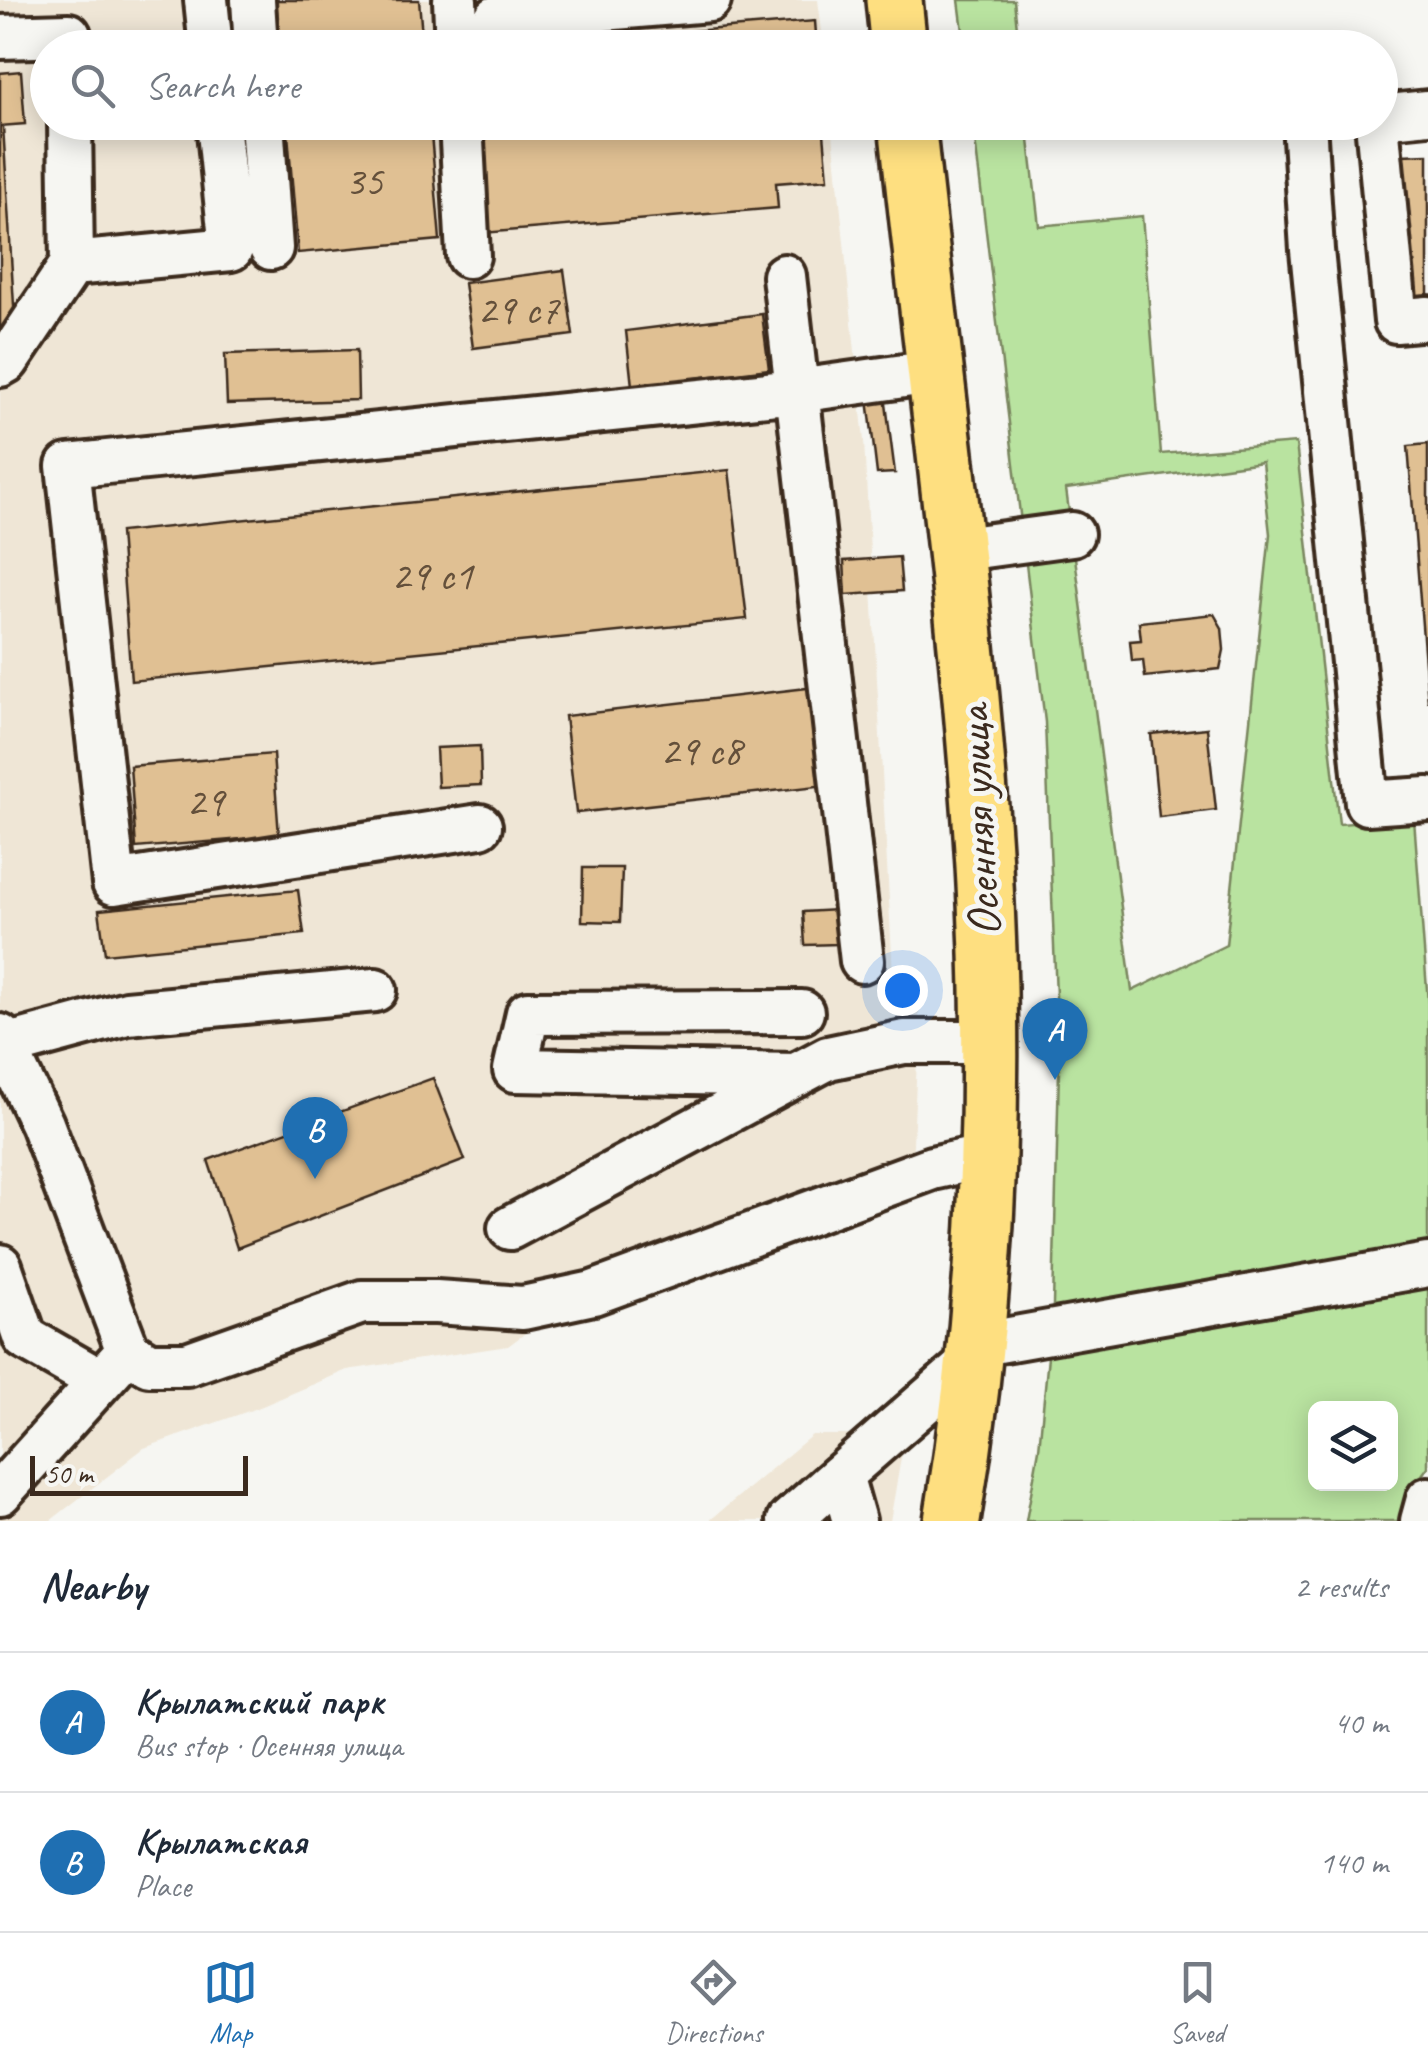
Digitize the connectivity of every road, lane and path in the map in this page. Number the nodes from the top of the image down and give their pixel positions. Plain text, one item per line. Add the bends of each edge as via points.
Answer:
1 (206, 0) edge
2 (252, 0) edge
3 (454, 0) edge
4 (709, 0) edge
5 (894, 0) edge
6 (660, 2) edge
7 (496, 18) dead end
8 (208, 30) edge
9 (254, 30) edge
10 (456, 30) edge
11 (897, 30) edge
12 (30, 36) edge
13 (0, 37) edge
14 (1428, 112) edge
15 (1398, 117) edge
16 (70, 140) edge
17 (220, 140) edge
18 (263, 140) edge
19 (462, 140) edge
20 (909, 140) edge
21 (1305, 140) edge
22 (1381, 140) edge
23 (271, 248) dead end
24 (468, 256) dead end
25 (72, 264) junction
26 (784, 276) dead end
27 (1428, 318) edge
28 (0, 365) edge
29 (933, 372) junction
30 (797, 391) junction
31 (1072, 534) dead end
32 (954, 550) junction
33 (1428, 799) edge
34 (480, 826) dead end
35 (862, 961) dead end
36 (376, 990) dead end
37 (802, 1012) dead end
38 (2, 1041) edge
39 (988, 1042) junction
40 (797, 1075) junction
41 (12, 1090) edge
42 (987, 1156) junction
43 (510, 1228) dead end
44 (1428, 1265) edge
45 (0, 1266) edge
46 (12, 1343) edge
47 (975, 1351) junction
48 (114, 1366) junction
49 (841, 1475) junction
50 (0, 1494) edge
51 (1428, 1499) edge
52 (789, 1521) edge
53 (854, 1521) edge
54 (952, 1521) edge
55 (1422, 1521) edge

1 - 8 lane
2 - 9 lane
3 - 10 lane
4 - 6 lane
5 - 11 main road
6 - 7 lane
12 - 13 lane
14 - 15 lane
16 - 25 lane
17 - 25 lane via 231,249
18 - 23 lane
19 - 24 lane
20 - 29 main road, Осенняя улица
21 - 33 lane via 1366,803
22 - 27 lane via 1396,321
25 - 28 lane
26 - 30 lane
29 - 30 lane
29 - 32 main road, Осенняя улица
30 - 34 lane via 68,466 114,883
30 - 35 lane
31 - 32 lane
32 - 39 main road, Осенняя улица via 984,868
36 - 38 lane via 127,1013
37 - 40 lane via 528,1013 515,1070
38 - 41 lane
39 - 40 lane via 904,1042 828,1058
39 - 42 main road, Осенняя улица
40 - 43 lane
41 - 48 lane via 42,1124
42 - 47 main road, Осенняя улица
42 - 48 lane via 932,1168 593,1293 524,1308 362,1302 187,1364
44 - 47 lane
45 - 46 lane
46 - 48 lane
47 - 49 lane
47 - 54 main road, Осенняя улица
48 - 50 lane
49 - 52 lane
49 - 53 lane
51 - 55 lane

